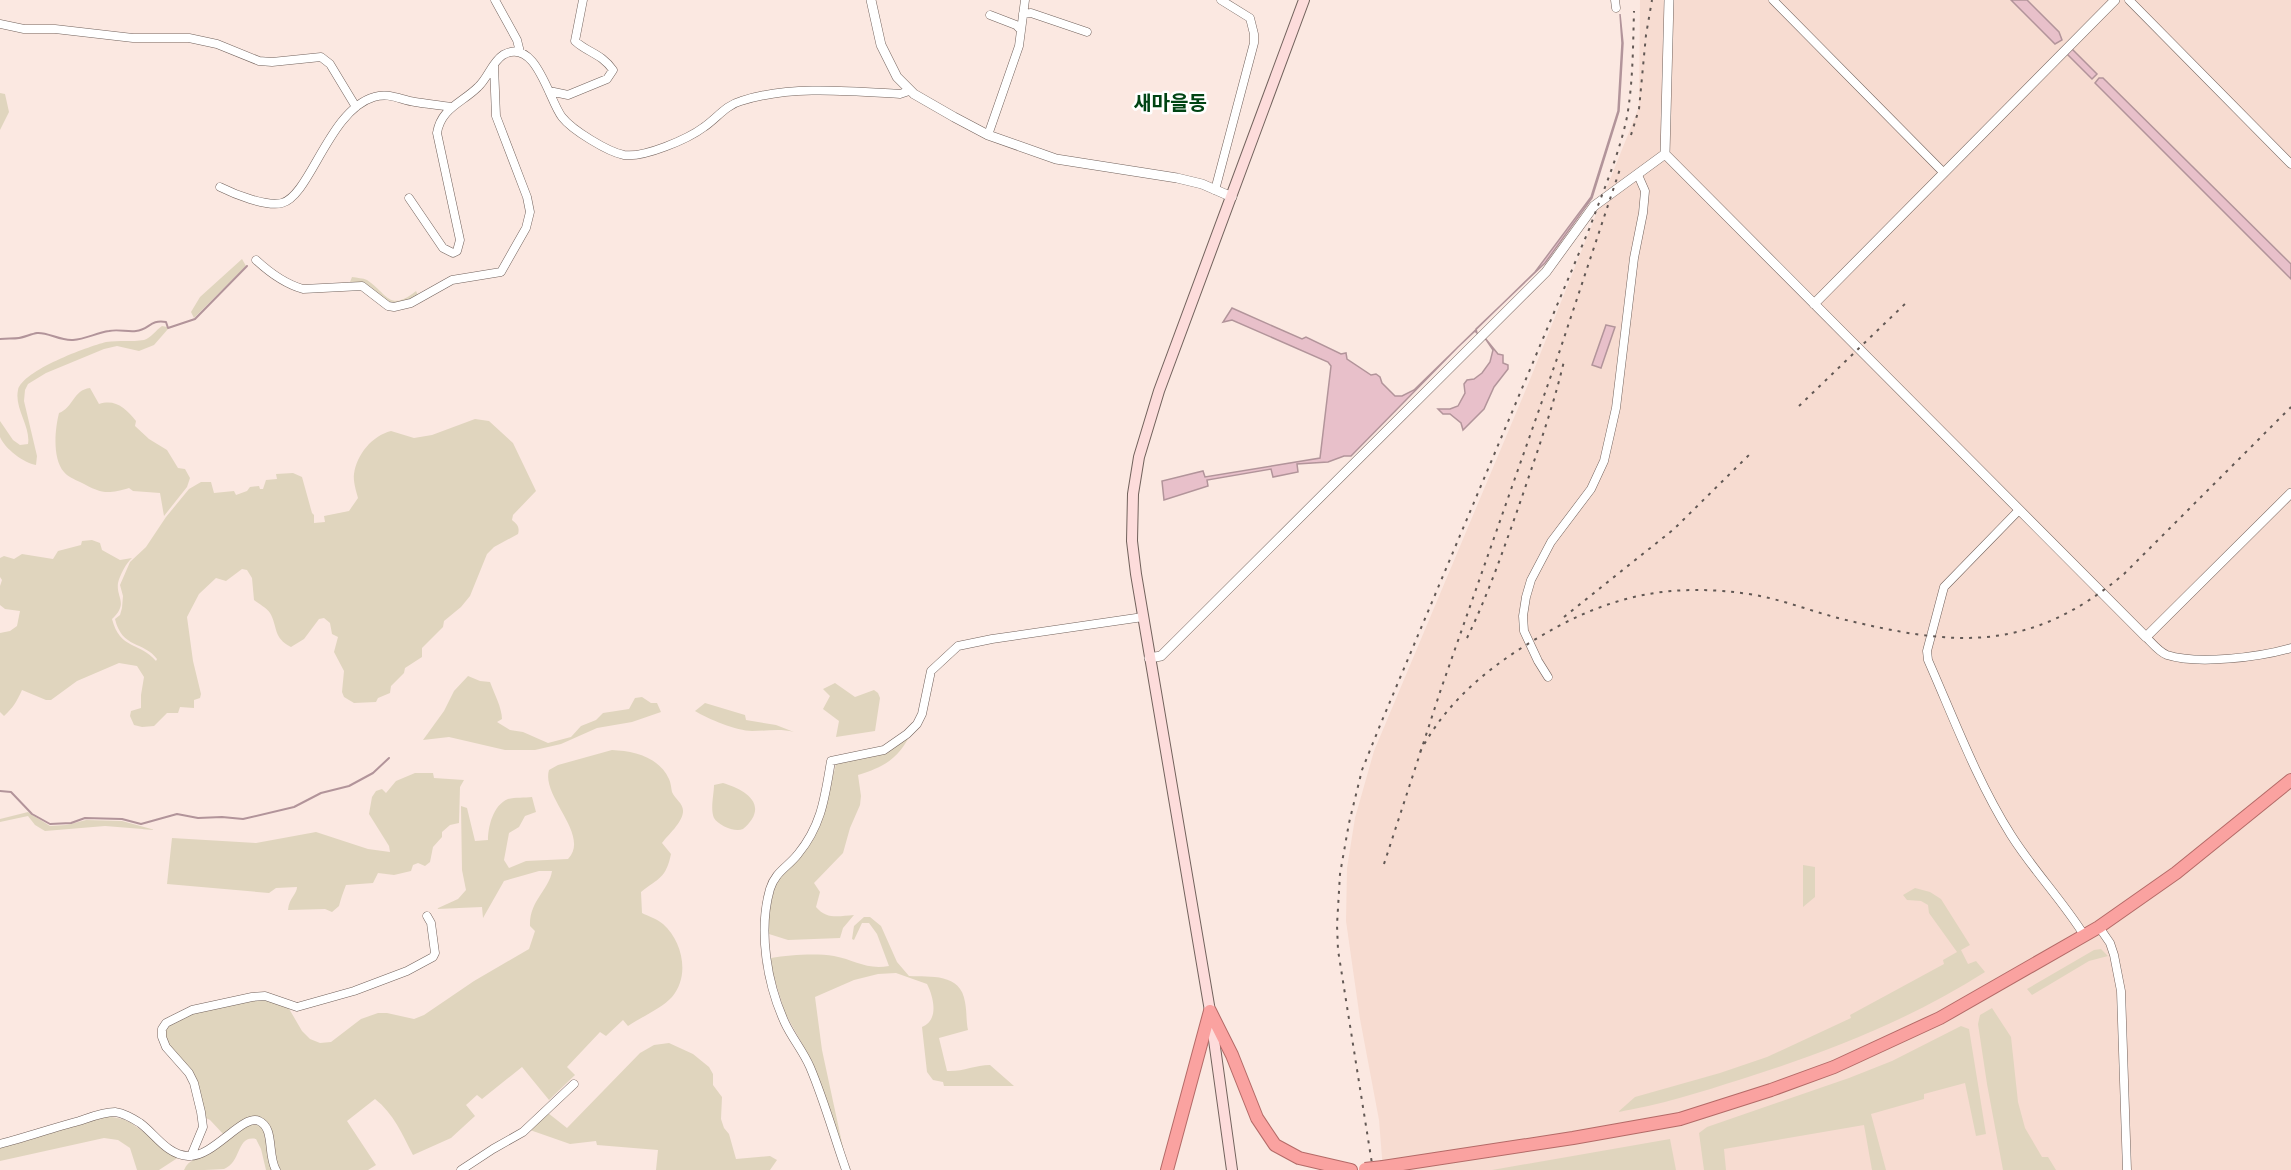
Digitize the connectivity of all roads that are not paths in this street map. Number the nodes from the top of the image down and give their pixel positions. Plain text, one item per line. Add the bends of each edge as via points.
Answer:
1 (495, 0) edge
2 (583, 0) edge
3 (871, 0) edge
4 (1025, 0) edge
5 (1221, 0) edge
6 (1304, 0) edge
7 (1669, 0) edge
8 (1773, 0) edge
9 (2115, 0) edge
10 (2129, 0) edge
11 (1023, 14) junction
12 (990, 15) dead end
13 (0, 24) edge
14 (1021, 30) junction
15 (1087, 32) dead end
16 (520, 52) junction
17 (494, 65) junction
18 (909, 90) junction
19 (549, 91) junction
20 (356, 107) junction
21 (452, 107) junction
22 (988, 135) junction
23 (1665, 154) junction
24 (2291, 164) edge
25 (1943, 172) junction
26 (1638, 175) junction
27 (220, 187) dead end
28 (1215, 190) junction
29 (1232, 197) junction
30 (409, 198) dead end
31 (256, 260) dead end
32 (1814, 304) junction
33 (2291, 493) edge
34 (2019, 510) junction
35 (1143, 617) junction
36 (2146, 637) junction
37 (2291, 648) edge
38 (1149, 658) junction
39 (1548, 677) dead end
40 (2291, 780) edge
41 (427, 916) dead end
42 (2099, 927) junction
43 (2084, 935) junction
44 (1210, 1011) junction
45 (574, 1084) dead end
46 (0, 1144) edge
47 (191, 1156) junction
48 (276, 1170) edge
49 (461, 1170) edge
50 (846, 1170) edge
51 (1167, 1170) edge
52 (1232, 1170) edge
53 (1351, 1170) edge
54 (1363, 1170) edge
55 (2127, 1170) edge

1 - 16 street
2 - 19 street via 576,41 609,65 612,75 568,95
3 - 18 street via 881,45 897,77
4 - 11 street
5 - 28 street via 1250,18 1254,43
6 - 29 main road
7 - 23 street
8 - 25 street
9 - 25 street
10 - 24 street
11 - 14 street
11 - 15 street via 1031,13
12 - 14 street
13 - 20 street via 133,38 189,38 217,44 259,61 321,57 330,64
14 - 22 street
16 - 17 street via 506,54
16 - 19 street via 540,73
17 - 21 street via 479,86
17 - 31 street via 496,116 530,212 526,228 501,272 452,280 411,303 394,307 362,286 294,287
18 - 19 street via 900,94 817,90 751,98 729,106 685,138 627,155 567,123
18 - 22 street
20 - 21 street via 382,95
20 - 27 street via 334,130 289,199 282,203 264,202
21 - 30 street via 442,117 437,133 460,240 457,250 448,252 443,248
22 - 28 street via 1056,159 1167,176
23 - 26 street
23 - 32 street
25 - 32 street
26 - 38 street via 1594,206 1546,272 1161,656
26 - 39 street via 1645,191 1643,213 1616,408 1604,460 1591,489 1551,542 1526,597 1524,631
28 - 29 street
29 - 35 main road via 1138,457 1131,509
32 - 34 street
33 - 36 street
34 - 36 street
34 - 43 street via 1944,587 1928,660 1997,810 2033,868
35 - 38 main road
35 - 50 street via 958,646 932,671 922,714 907,734 884,750 831,761 828,791 812,832 771,887 766,934 770,974 779,1005 810,1068
36 - 37 street via 2164,654 2177,657 2232,658
38 - 44 main road
40 - 42 highway via 2176,873
41 - 47 street via 435,953 407,971 297,1007 265,996 252,997 192,1010 166,1023 162,1037 189,1073 201,1112 203,1127
42 - 43 highway
42 - 55 street via 2115,955 2121,991
43 - 54 highway, bridge via 1910,1033 1805,1078 1734,1103 1655,1124
44 - 51 highway
44 - 52 main road
44 - 53 highway via 1257,1118 1275,1145 1299,1158
45 - 49 street via 523,1132
46 - 47 street via 118,1112 142,1125 168,1149
47 - 48 street via 255,1119 269,1131 271,1161

